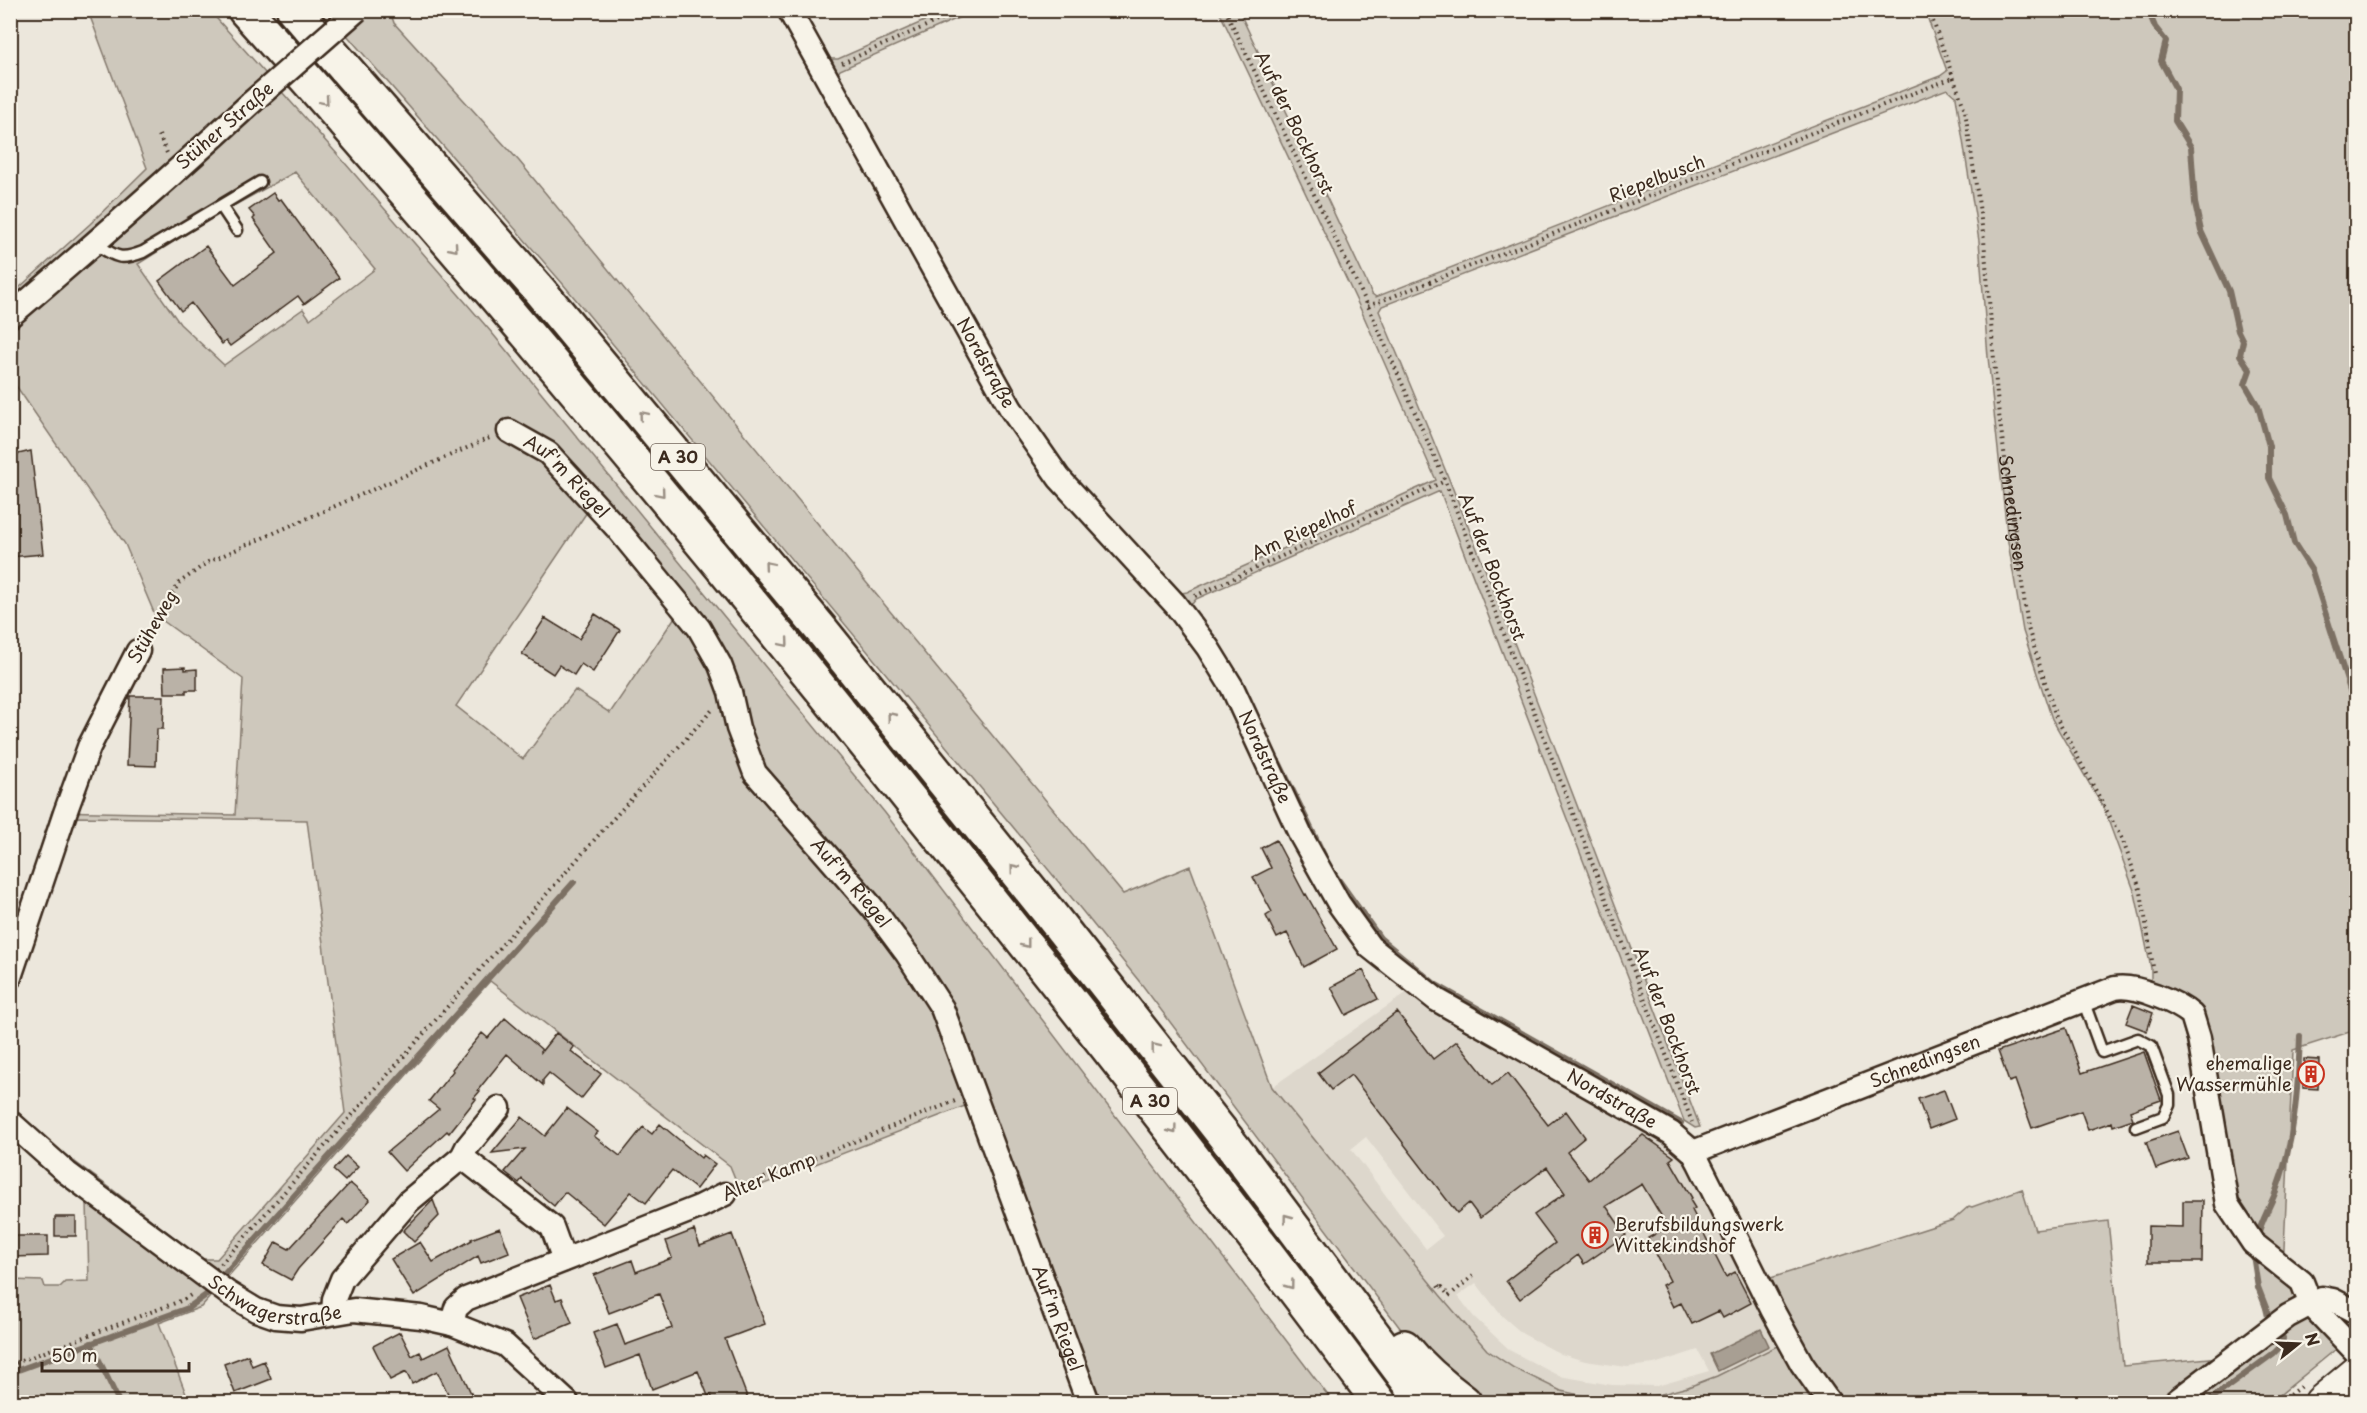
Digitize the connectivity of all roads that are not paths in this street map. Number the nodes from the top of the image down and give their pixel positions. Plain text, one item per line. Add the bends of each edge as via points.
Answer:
1 (245, 10) edge
2 (294, 10) edge
3 (357, 10) edge
4 (789, 10) edge
5 (260, 182) dead end
6 (221, 206) junction
7 (237, 230) dead end
8 (96, 244) junction
9 (10, 316) edge
10 (509, 431) road end
11 (138, 651) road end
12 (10, 977) edge
13 (2083, 1000) junction
14 (499, 1108) dead end
15 (10, 1122) edge
16 (2136, 1127) dead end
17 (1697, 1150) junction
18 (462, 1156) junction
19 (725, 1194) road end
20 (564, 1260) junction
21 (2311, 1305) junction
22 (2356, 1312) edge
23 (333, 1313) junction
24 (1359, 1315) junction
25 (452, 1324) junction
26 (1320, 1324) junction
27 (2356, 1352) edge
28 (2356, 1373) edge
29 (567, 1402) edge
30 (1088, 1402) edge
31 (1355, 1402) edge
32 (1379, 1402) edge
33 (1424, 1402) edge
34 (1464, 1402) edge
35 (1829, 1402) edge
36 (2175, 1402) edge
37 (2320, 1402) edge

1 -> 26 highway, A 30 via 513,316 811,675 1160,1113
24 -> 2 highway, A 30 via 1233,1147 824,633 539,290
3 - 8 street, Stüher Straße, bridge
4 - 17 street, Nordstraße via 1011,409 1059,478 1175,604 1208,648 1232,687 1301,836 1338,904 1370,947 1437,1000
5 - 6 lane
6 - 7 lane
6 - 8 lane via 128,258 115,257
8 - 9 street, Stüher Straße
10 - 30 street, Auf'm Riegel via 548,453 699,627 720,665 755,773 872,907 942,1008
11 - 12 street, Stüheweg via 89,747
13 - 16 lane via 2102,1052 2138,1039 2151,1046 2154,1053 2169,1105 2163,1117
13 - 17 street, Schnedingsen
13 - 21 street, Schnedingsen via 2128,987 2182,1007 2192,1015 2227,1204 2253,1243 2302,1282
14 - 18 street
15 - 23 street, Schwagerstraße via 67,1173 256,1310 301,1319
17 - 35 street, Nordstraße via 1773,1311 1802,1364
18 - 20 street via 552,1227
18 - 23 street via 409,1201 342,1279
19 - 20 street, Alter Kamp
20 - 25 street, Alter Kamp via 466,1299 456,1308
21 - 22 street via 2322,1298
21 - 27 street
21 - 36 street via 2288,1316
23 - 25 street, Schwagerstraße via 354,1310
24 - 33 highway, A 30
24 - 34 highway via 1387,1325 1414,1359
25 - 29 street, Schwagerstraße via 505,1345
26 - 31 highway via 1342,1385
26 - 32 highway, A 30
28 - 37 main road

